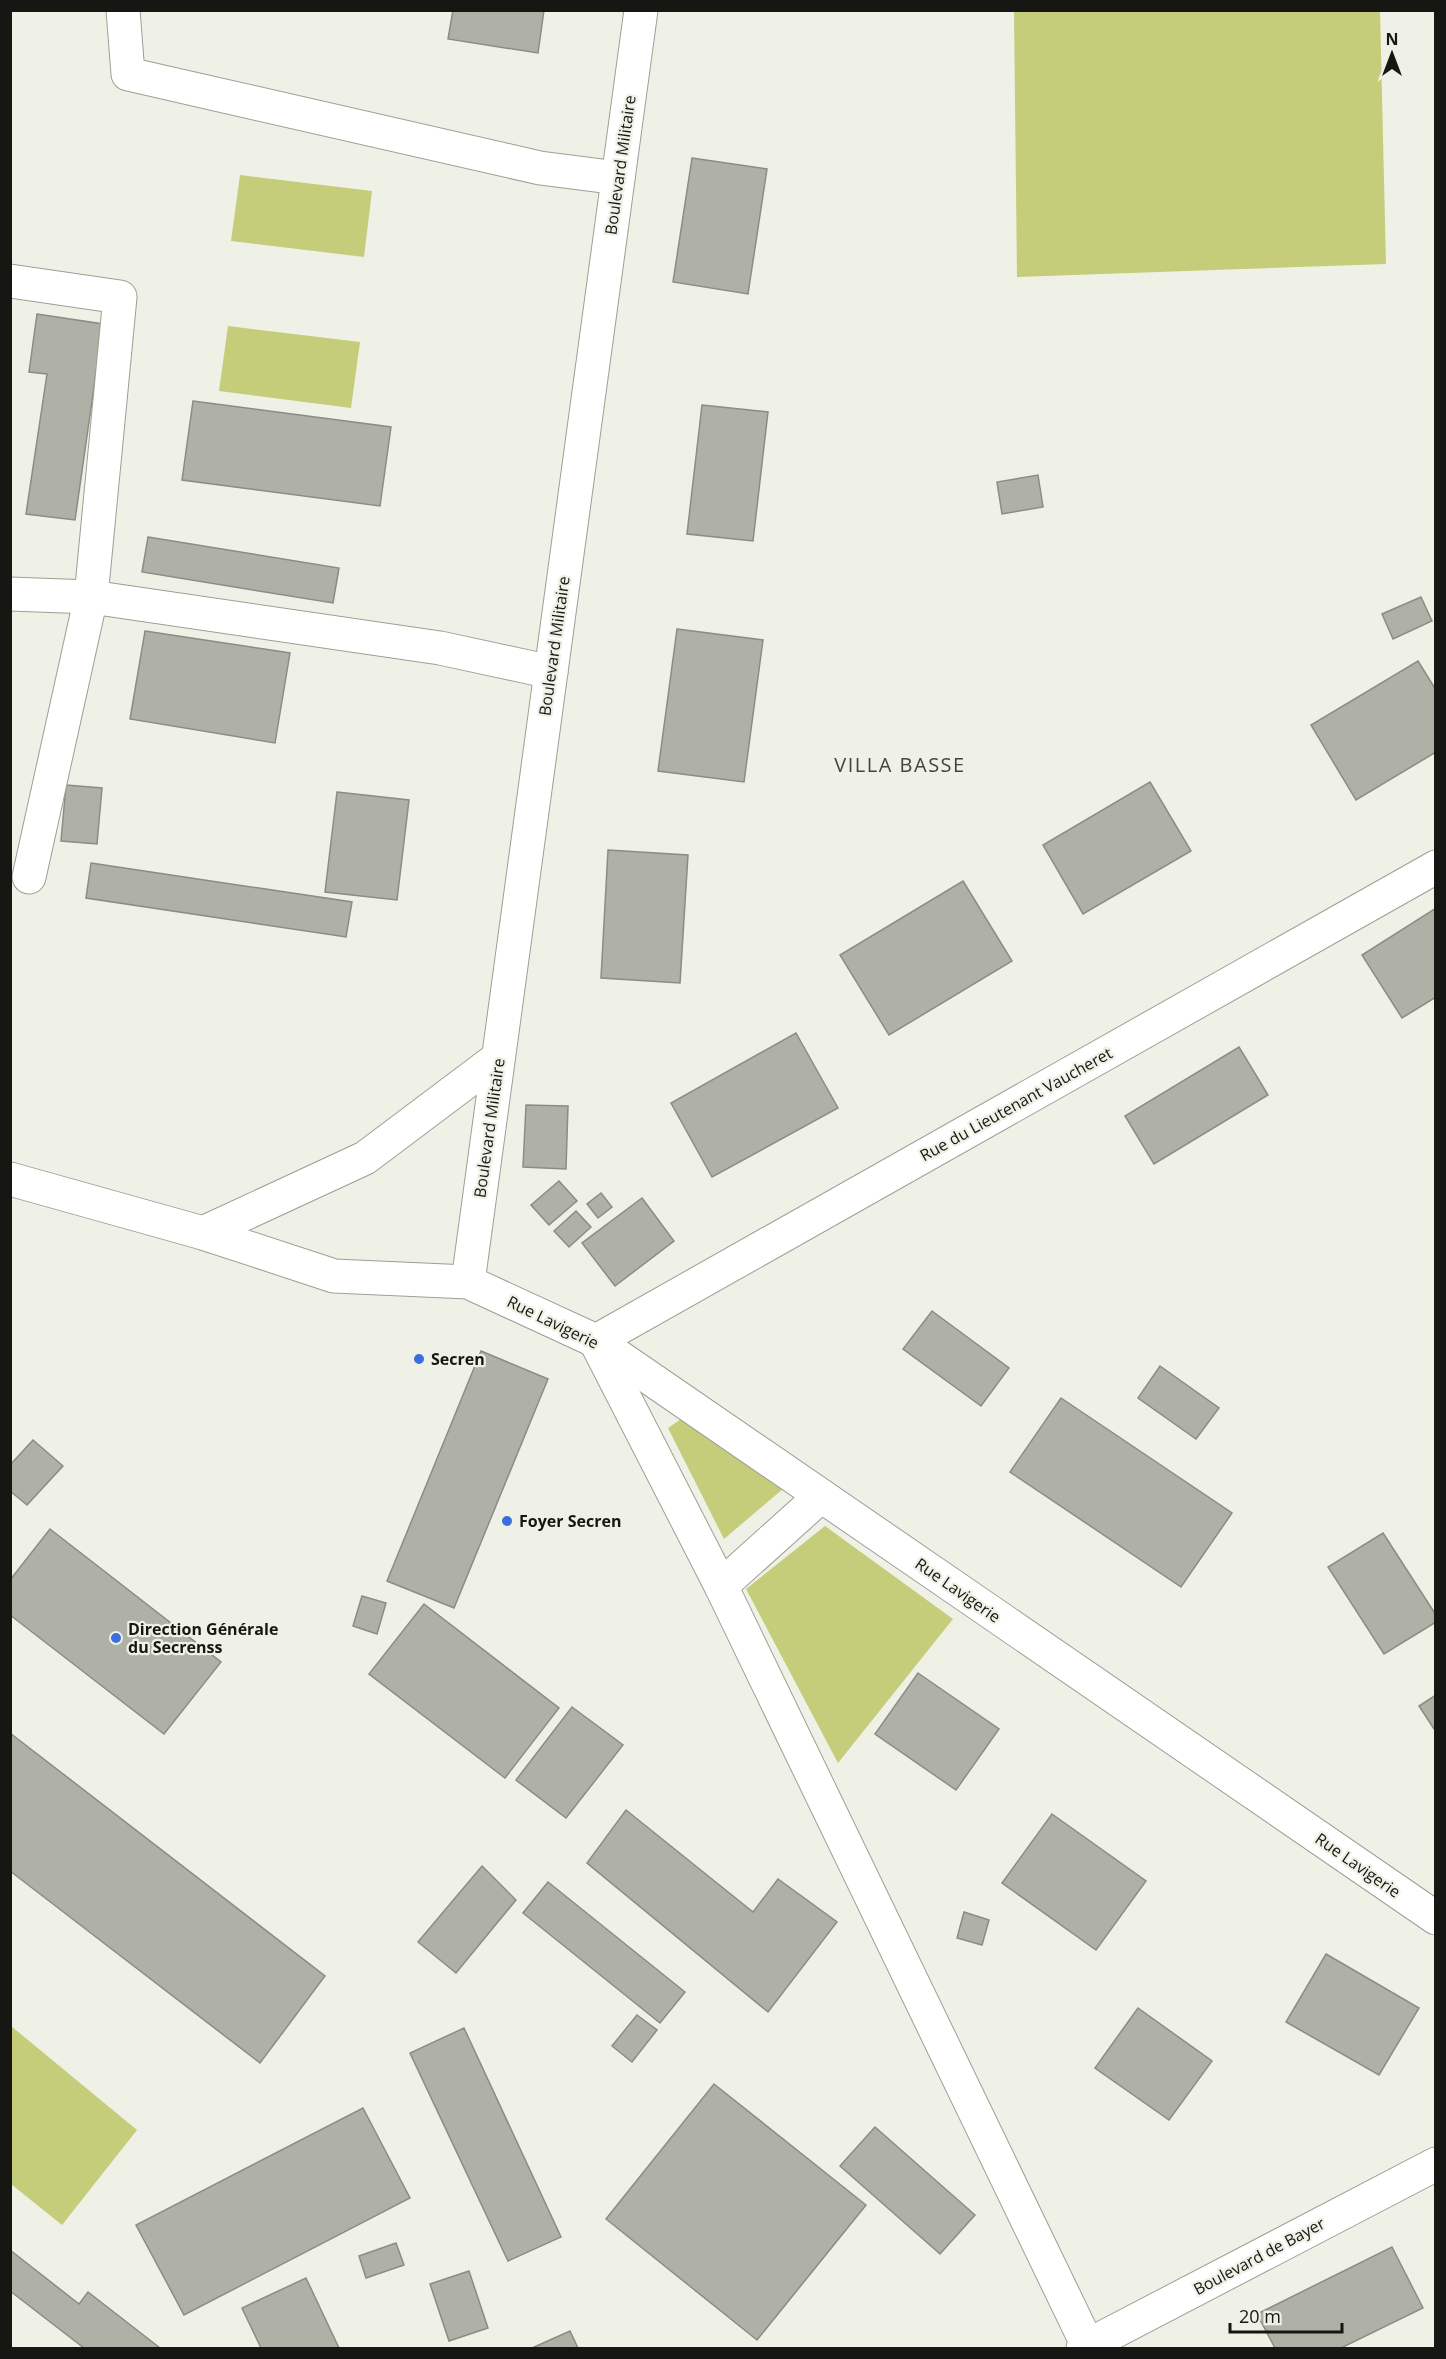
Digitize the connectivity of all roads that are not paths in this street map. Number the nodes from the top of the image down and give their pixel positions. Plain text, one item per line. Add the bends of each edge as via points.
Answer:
1 (123, 10) edge
2 (640, 10) edge
3 (618, 178) junction
4 (10, 281) edge
5 (10, 594) edge
6 (91, 597) junction
7 (551, 672) junction
8 (1436, 867) edge
9 (29, 877) dead end
10 (498, 1058) junction
11 (10, 1179) edge
12 (203, 1233) junction
13 (468, 1282) junction
14 (596, 1341) junction
15 (821, 1496) junction
16 (721, 1586) junction
17 (1436, 1918) edge
18 (1436, 2164) edge
19 (1087, 2348) edge

1 - 3 street via 128,74 540,168
2 - 3 street, Boulevard Militaire
3 - 7 street, Boulevard Militaire
4 - 6 street via 120,297
5 - 6 street
6 - 7 street via 440,648
6 - 9 street
7 - 10 street, Boulevard Militaire
8 - 14 street, Rue du Lieutenant Vaucheret
10 - 12 street via 365,1158
10 - 13 street, Boulevard Militaire
11 - 12 street
12 - 13 street via 334,1276
13 - 14 street, Rue Lavigerie
14 - 15 street, Rue Lavigerie
14 - 16 street
15 - 16 street
15 - 17 street, Rue Lavigerie
16 - 19 street
18 - 19 street, Boulevard de Bayer

